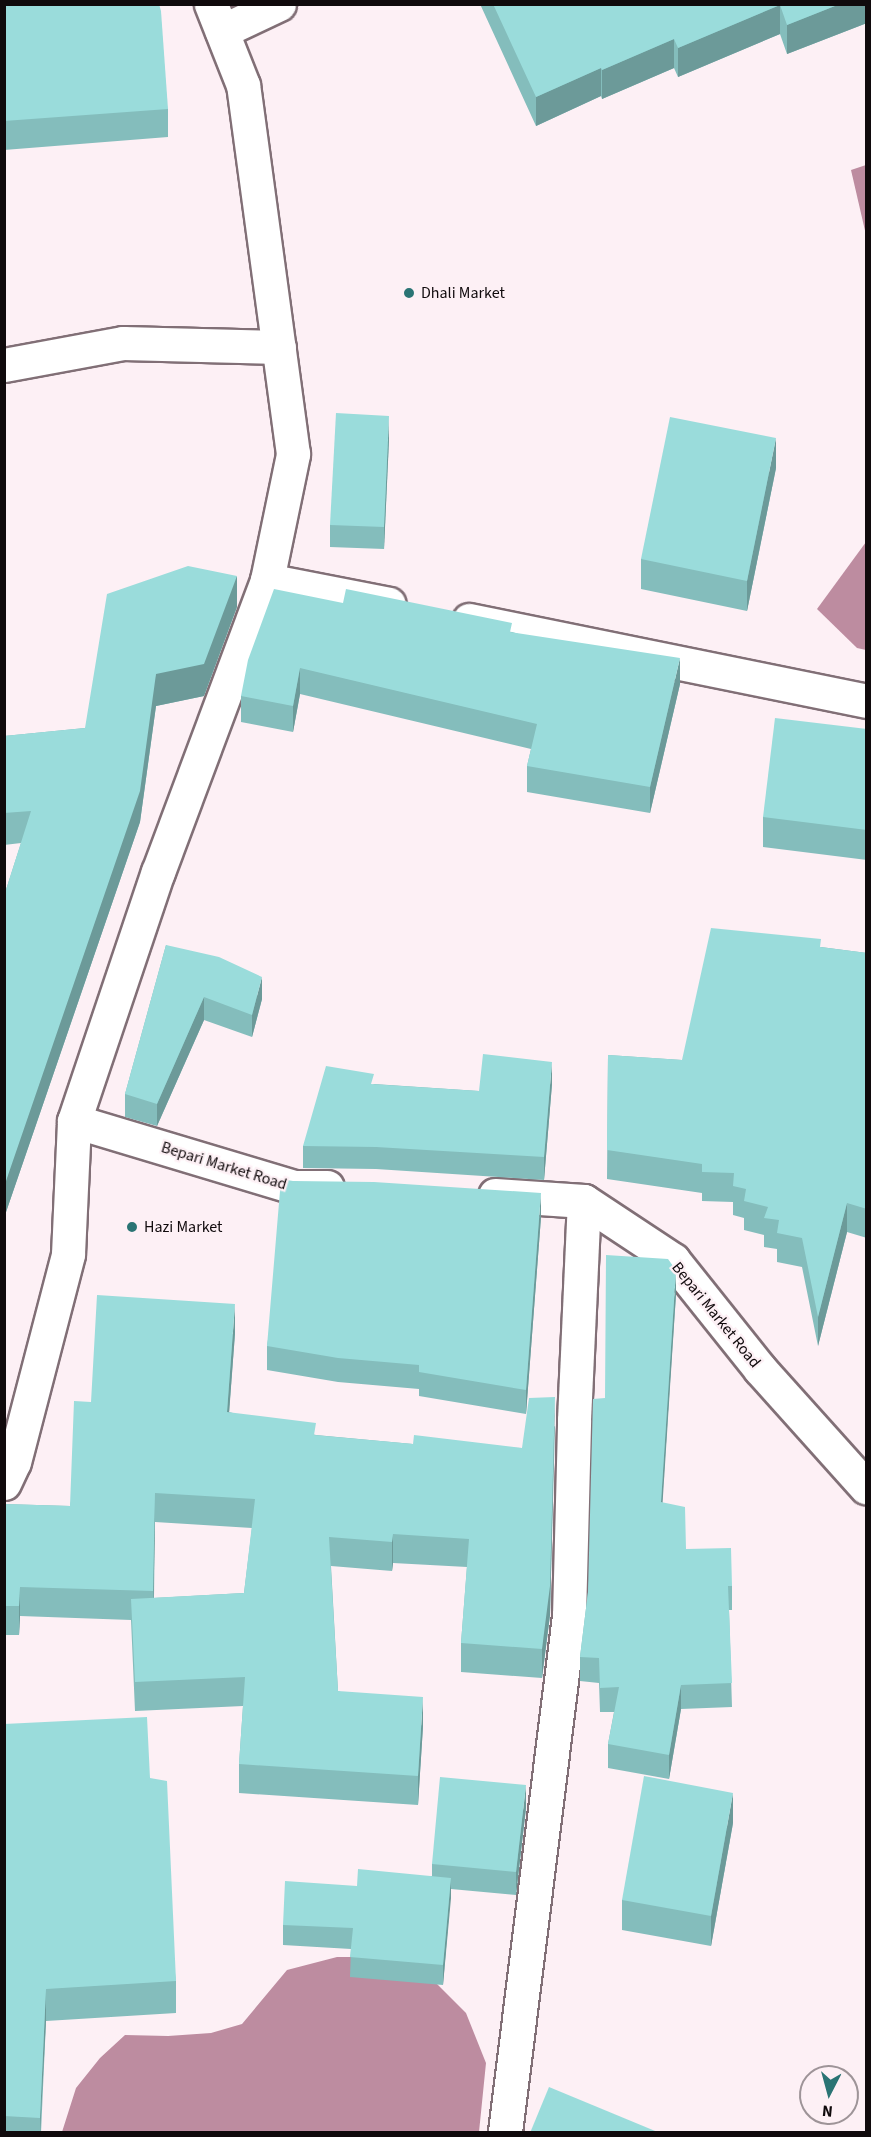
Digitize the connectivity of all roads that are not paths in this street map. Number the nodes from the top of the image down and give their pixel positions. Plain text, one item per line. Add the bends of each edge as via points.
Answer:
1 (279, 4) edge
2 (216, 18) edge
3 (279, 347) junction
4 (4, 365) edge
5 (267, 580) junction
6 (867, 701) edge
7 (74, 1121) junction
8 (352, 1188) edge
9 (465, 1194) edge
10 (584, 1201) junction
11 (4, 1483) edge
12 (867, 1487) edge
13 (505, 2133) edge

1 - 2 street
2 - 3 street via 243,85
3 - 4 street via 123,343
3 - 5 street via 293,454
5 - 6 street
5 - 7 street via 158,872
7 - 8 street, Bepari Market Road via 294,1186
7 - 11 street via 69,1254 14,1462
9 - 10 street
10 - 12 street, Bepari Market Road via 673,1260 760,1370
10 - 13 street via 569,1616

